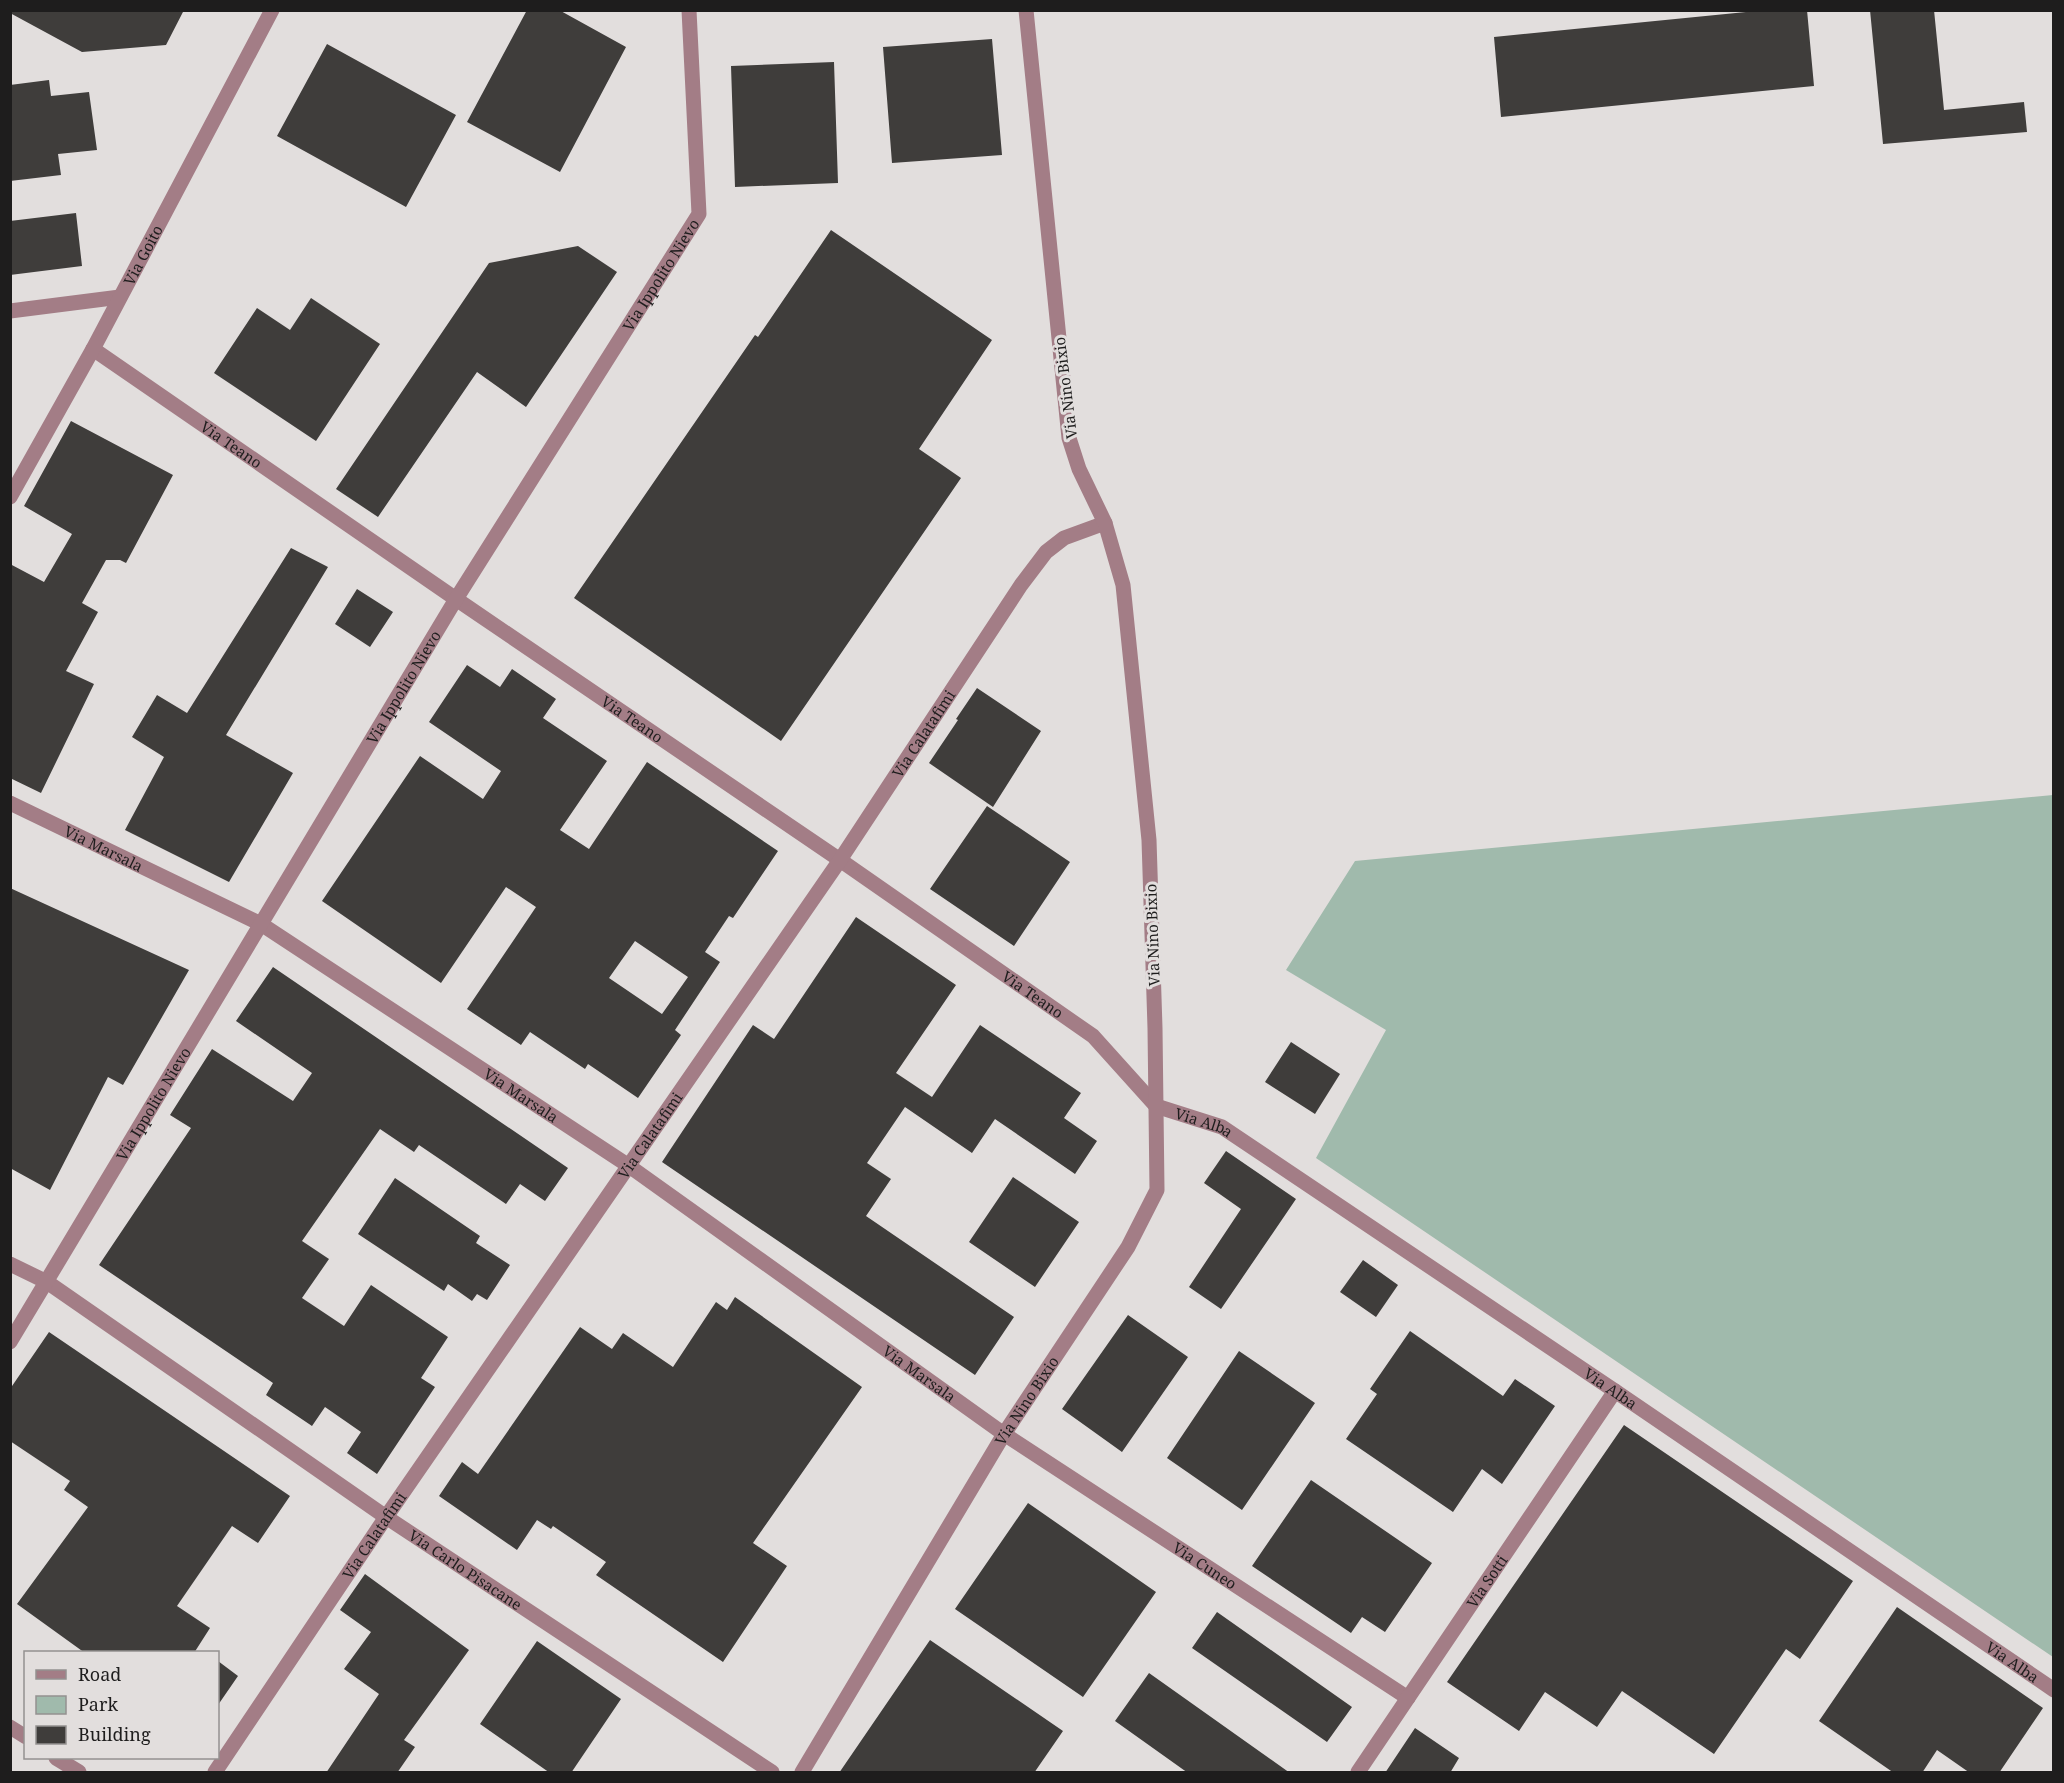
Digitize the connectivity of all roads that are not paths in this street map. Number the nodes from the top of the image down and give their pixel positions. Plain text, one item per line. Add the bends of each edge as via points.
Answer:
1 (272, 10) edge
2 (689, 10) edge
3 (1026, 10) edge
4 (120, 297) junction
5 (10, 311) edge
6 (93, 349) junction
7 (10, 497) edge
8 (1105, 524) junction
9 (456, 599) junction
10 (10, 803) edge
11 (840, 860) junction
12 (261, 924) junction
13 (1156, 1106) junction
14 (629, 1166) junction
15 (10, 1264) edge
16 (47, 1282) junction
17 (10, 1342) edge
18 (1616, 1391) junction
19 (1004, 1434) junction
20 (386, 1517) junction
21 (2054, 1690) edge
22 (1408, 1698) junction
23 (10, 1727) edge
24 (24, 1736) edge
25 (58, 1759) edge
26 (79, 1773) edge
27 (215, 1773) edge
28 (772, 1773) edge
29 (802, 1773) edge
30 (1358, 1773) edge

1 - 4 street, Via Goito
2 - 9 street, Via Ippolito Nievo via 699,214
3 - 8 street, Via Nino Bixio via 1069,438
4 - 5 street
4 - 6 street, Via Goito
6 - 7 street, Via Goito
6 - 9 street, Via Teano
8 - 11 street, Via Calatafimi via 1064,538 1046,552 1020,585
8 - 13 street, Via Nino Bixio via 1123,585 1149,840
9 - 11 street, Via Teano
9 - 12 street, Via Ippolito Nievo
10 - 12 street, Via Marsala
11 - 13 street, Via Teano via 1093,1036
11 - 14 street, Via Calatafimi
12 - 14 street, Via Marsala
12 - 16 street, Via Ippolito Nievo
13 - 18 street, Via Alba via 1222,1127
13 - 19 street, Via Nino Bixio via 1157,1190 1128,1247
14 - 19 street, Via Marsala
14 - 20 street, Via Calatafimi
15 - 16 street, Via Carlo Pisacane
16 - 17 street, Via Ippolito Nievo
16 - 20 street, Via Carlo Pisacane
18 - 21 street, Via Alba
18 - 22 street, Via Sotti
19 - 22 street, Via Cuneo
19 - 29 street, Via Nino Bixio
20 - 27 street, Via Calatafimi
20 - 28 street, Via Carlo Pisacane
22 - 30 street, Via Sotti
23 - 24 street
25 - 26 street

